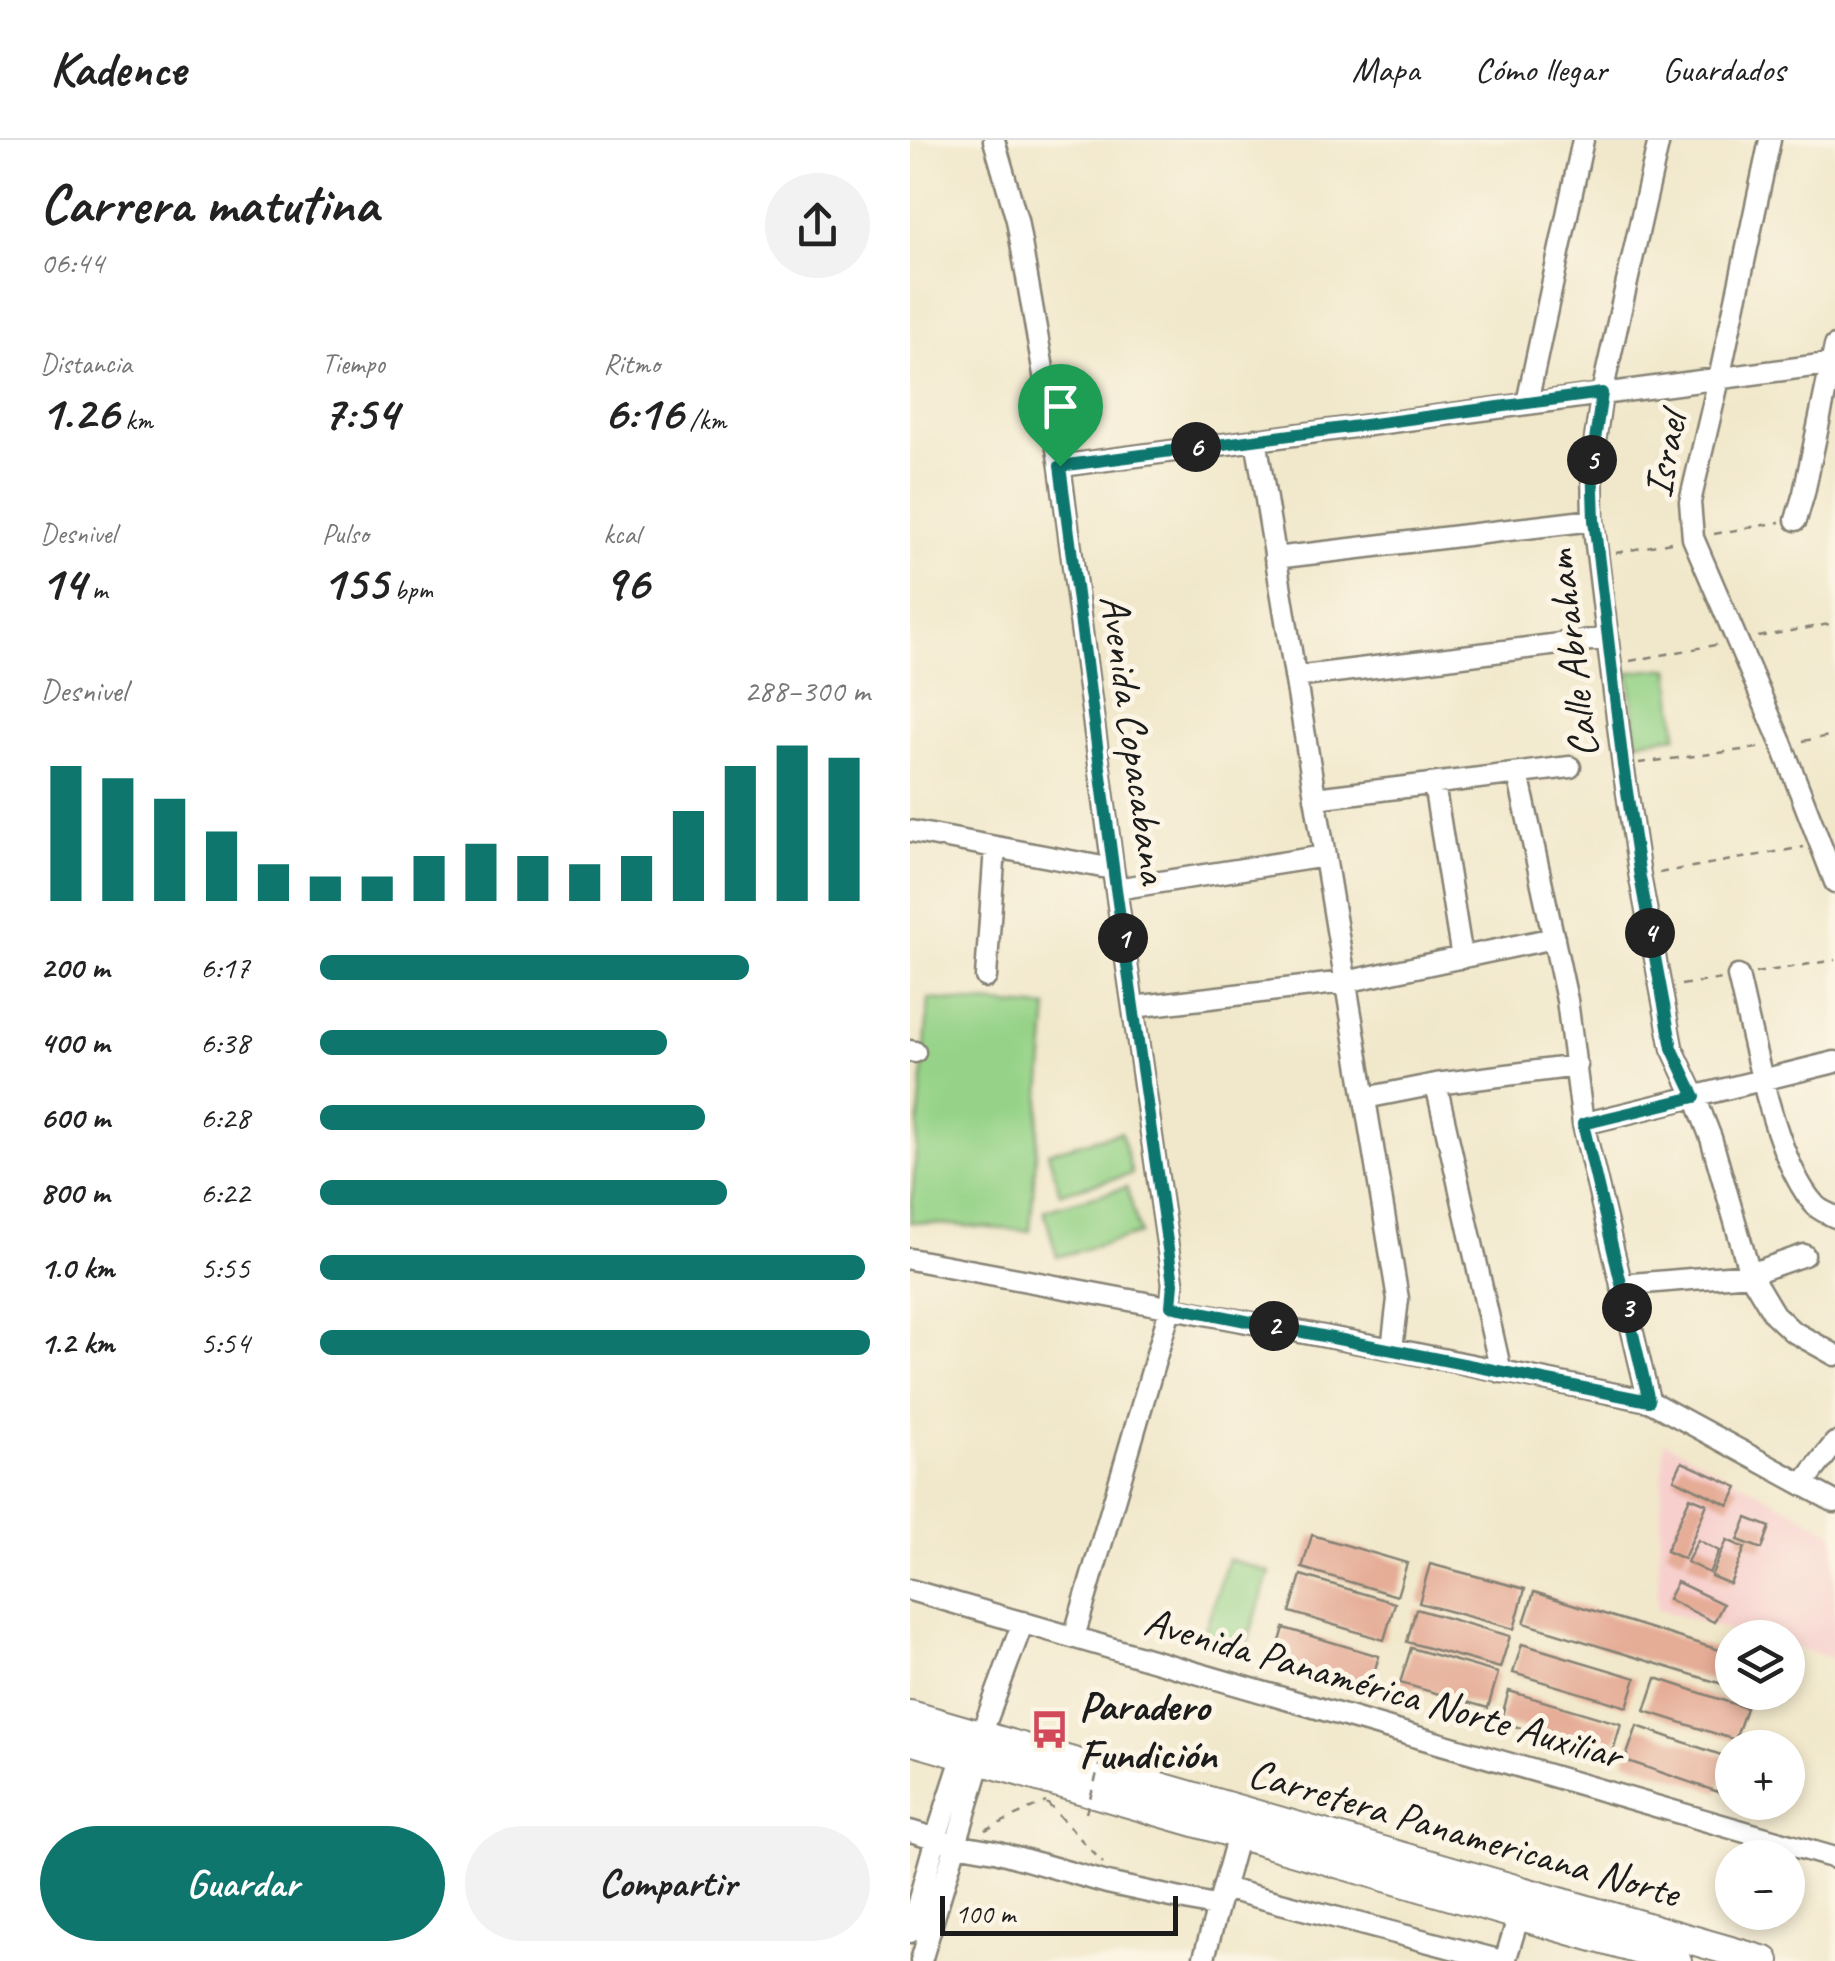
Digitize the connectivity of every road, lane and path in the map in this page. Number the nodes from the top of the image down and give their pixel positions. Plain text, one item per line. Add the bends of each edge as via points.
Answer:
1 (994, 140) edge
2 (1583, 140) edge
3 (1659, 140) edge
4 (1770, 140) edge
5 (1833, 357) edge
6 (1719, 379) junction
7 (1602, 393) junction
8 (1526, 403) junction
9 (1256, 439) junction
10 (1060, 466) junction
11 (1594, 520) junction
12 (1796, 520) dead end
13 (1276, 558) junction
14 (1607, 638) junction
15 (1295, 677) junction
16 (1835, 735) edge
17 (1782, 745) junction
18 (1623, 765) junction
19 (1570, 768) dead end
20 (1518, 774) junction
21 (1434, 784) junction
22 (1315, 798) junction
23 (910, 831) edge
24 (1819, 844) junction
25 (995, 847) junction
26 (1325, 856) junction
27 (1640, 877) junction
28 (1115, 879) junction
29 (1835, 882) edge
30 (1554, 938) junction
31 (1462, 958) junction
32 (1738, 976) dead end
33 (986, 977) dead end
34 (1346, 982) junction
35 (1133, 1008) junction
36 (1835, 1064) edge
37 (1577, 1066) junction
38 (1764, 1081) junction
39 (1436, 1084) junction
40 (1695, 1097) junction
41 (1365, 1098) junction
42 (1583, 1124) junction
43 (1835, 1217) edge
44 (1804, 1255) dead end
45 (910, 1259) edge
46 (1750, 1274) junction
47 (1621, 1285) junction
48 (1171, 1306) junction
49 (1392, 1349) junction
50 (1835, 1355) edge
51 (1501, 1372) junction
52 (1649, 1401) junction
53 (1835, 1443) edge
54 (1803, 1484) junction
55 (1835, 1502) edge
56 (910, 1590) edge
57 (1022, 1622) junction
58 (1074, 1637) junction
59 (910, 1715) edge
60 (910, 1740) edge
61 (1104, 1748) dead end
62 (975, 1750) junction
63 (1046, 1802) junction
64 (1061, 1806) dead end
65 (1086, 1812) dead end
66 (910, 1831) edge
67 (1238, 1834) junction
68 (955, 1839) junction
69 (1835, 1858) edge
70 (1109, 1870) dead end
71 (1220, 1898) junction
72 (1519, 1915) junction
73 (910, 1932) edge
74 (921, 1961) edge
75 (1202, 1961) edge
76 (1504, 1961) edge
77 (1677, 1961) edge
78 (1764, 1961) edge

1 - 10 street, Avenida Copacabana via 1017,220
2 - 8 street
3 - 7 street, Calle Abraham
4 - 6 street, Israel
5 - 6 street
5 - 12 street
6 - 7 street
6 - 17 street, Israel via 1690,502 1693,538
7 - 8 street
7 - 11 street, Calle Abraham via 1592,460
8 - 9 street
9 - 10 street
9 - 13 street
10 - 28 street, Avenida Copacabana
11 - 13 street
11 - 14 street, Calle Abraham
13 - 15 street
14 - 15 street
14 - 18 street, Calle Abraham
15 - 22 street
16 - 17 path
17 - 18 path
17 - 24 street, Israel
18 - 27 street, Calle Abraham
19 - 20 street
20 - 21 street
20 - 30 street
21 - 22 street
21 - 31 street
22 - 26 street
23 - 25 street
24 - 27 path
24 - 29 street, Israel
25 - 28 street
25 - 33 street
26 - 28 street
26 - 34 street
27 - 40 street, Calle Abraham via 1672,1048
28 - 35 street, Avenida Copacabana
30 - 31 street
30 - 37 street
31 - 34 street
32 - 38 street
34 - 35 street
34 - 41 street
35 - 48 street, Avenida Copacabana
36 - 38 street
37 - 39 street
37 - 42 street
38 - 40 street
38 - 43 street via 1795,1174 1818,1208
39 - 41 street
39 - 51 street
40 - 42 street
40 - 46 street, Calle Abraham
41 - 49 street via 1398,1300
42 - 47 street
44 - 46 street
45 - 48 street
46 - 47 street
46 - 50 street, Calle Abraham via 1774,1314
47 - 52 street
48 - 49 street
48 - 58 street, Avenida Copacabana
49 - 51 street
51 - 52 street
52 - 54 street
53 - 54 street
54 - 55 street
56 - 57 street, Avenida Panamérica Norte Auxiliar
57 - 58 street, Avenida Panamérica Norte Auxiliar
57 - 62 street
58 - 69 street, Avenida Panamérica Norte Auxiliar
59 - 62 highway, Carretera Panamericana Norte
60 - 62 highway, Carretera Panamericana Norte
61 - 65 path, bridge
62 - 67 highway, Carretera Panamericana Norte
62 - 68 street
62 - 78 highway, Carretera Panamericana Norte
63 - 64 path
63 - 68 path
63 - 70 path
66 - 68 street
67 - 71 street
67 - 72 highway, Carretera Panamericana Norte
68 - 71 street via 1107,1882
68 - 73 street
68 - 74 street
71 - 75 street
71 - 76 street
72 - 76 street
72 - 77 highway, Carretera Panamericana Norte

